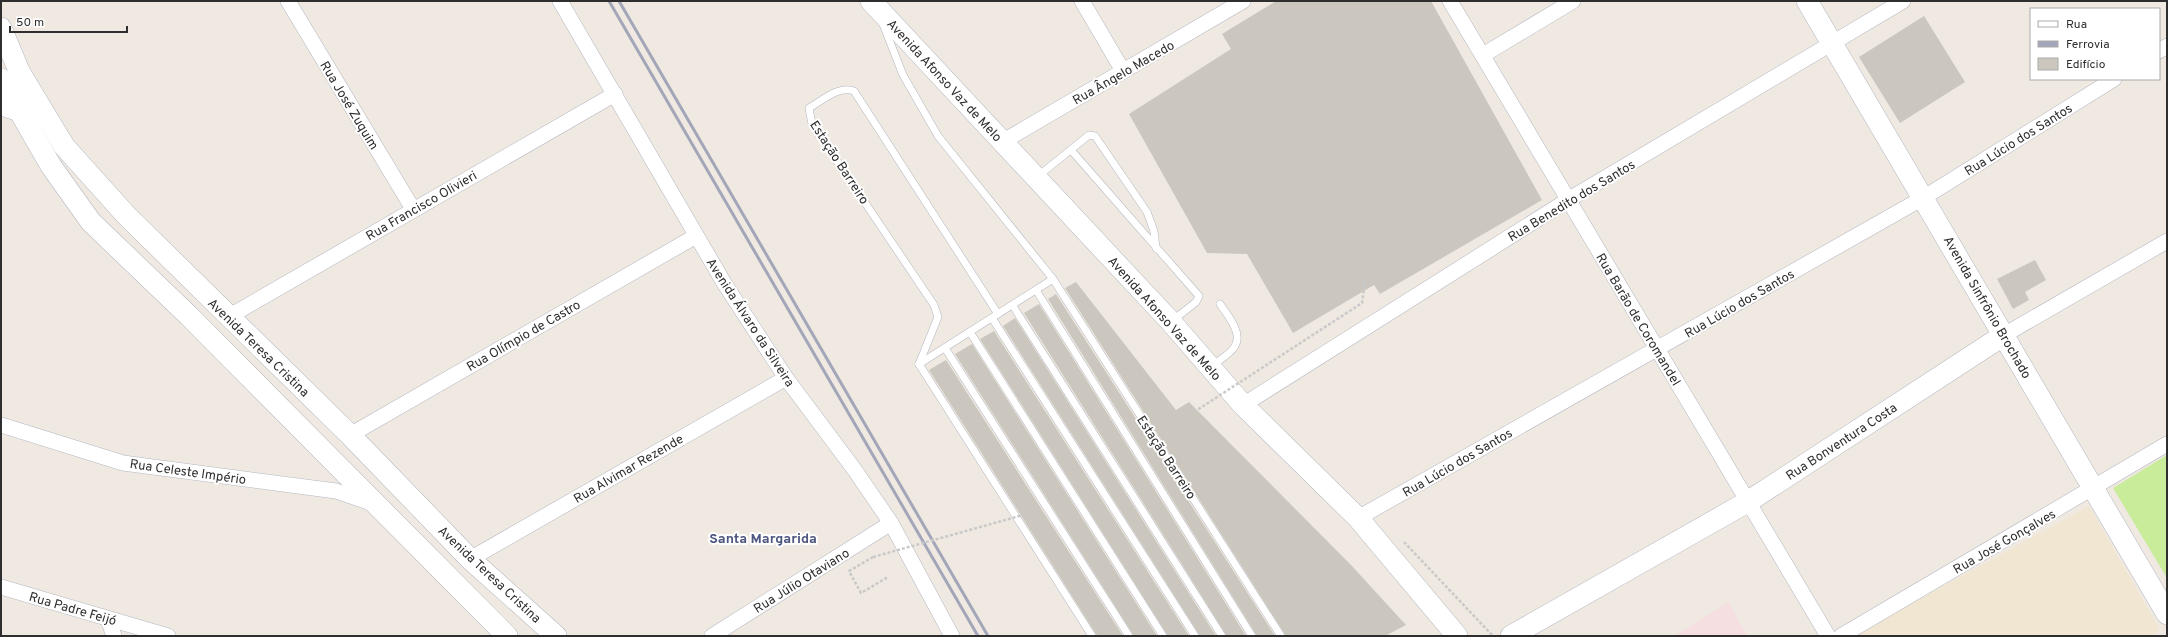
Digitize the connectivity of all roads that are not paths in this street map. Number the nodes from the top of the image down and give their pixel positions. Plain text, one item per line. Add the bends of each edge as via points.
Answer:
1 (288, 1) edge
2 (560, 1) edge
3 (1082, 1) edge
4 (1243, 1) edge
5 (1450, 1) edge
6 (1573, 1) edge
7 (1807, 1) edge
8 (1903, 1) edge
9 (874, 3) edge
10 (1, 28) edge
11 (1832, 43) junction
12 (1482, 55) junction
13 (1123, 71) junction
14 (1, 79) edge
15 (2112, 80) edge
16 (615, 94) junction
17 (11, 111) edge
18 (1002, 142) junction
19 (1070, 150) junction
20 (1035, 178) junction
21 (1923, 198) junction
22 (1568, 200) junction
23 (413, 209) junction
24 (696, 236) junction
25 (2167, 241) edge
26 (1156, 248) junction
27 (1053, 279) junction
28 (1036, 290) junction
29 (1220, 304) dead end
30 (1013, 306) junction
31 (995, 316) junction
32 (228, 317) junction
33 (1171, 322) junction
34 (970, 332) junction
35 (2004, 335) junction
36 (945, 348) junction
37 (1657, 349) junction
38 (919, 364) junction
39 (1209, 368) junction
40 (786, 378) junction
41 (1243, 405) junction
42 (1, 425) edge
43 (350, 435) junction
44 (2167, 444) edge
45 (2094, 488) junction
46 (1749, 501) junction
47 (378, 505) junction
48 (1358, 518) junction
49 (891, 523) junction
50 (470, 559) junction
51 (1, 587) edge
52 (2167, 614) edge
53 (108, 619) junction
54 (114, 636) edge
55 (168, 636) edge
56 (507, 636) edge
57 (556, 636) edge
58 (712, 636) edge
59 (952, 636) edge
60 (1092, 636) edge
61 (1130, 636) edge
62 (1164, 636) edge
63 (1195, 636) edge
64 (1222, 636) edge
65 (1252, 636) edge
66 (1281, 636) edge
67 (1457, 636) edge
68 (1511, 636) edge
69 (1828, 636) edge
70 (1841, 636) edge

1 - 23 street, Rua José Zuquim
2 - 16 street, Avenida Álvaro da Silveira
3 - 13 street
4 - 13 street, Rua Ângelo Macedo
5 - 12 street, Rua Barão de Coromandel
6 - 12 street
7 - 11 main road, Avenida Sinfrônio Brochado
8 - 11 street, Rua Benedito dos Santos
9 - 18 main road, Avenida Afonso Vaz de Melo
9 - 27 lane, Estação Barreiro via 903,75 938,136
10 - 32 main road, Avenida Teresa Cristina via 20,73 64,146 126,215
11 - 21 main road, Avenida Sinfrônio Brochado
11 - 22 street, Rua Benedito dos Santos
12 - 22 street, Rua Barão de Coromandel
13 - 18 street, Rua Ângelo Macedo
14 - 17 main road, Avenida Teresa Cristina
15 - 21 street, Rua Lúcio dos Santos
16 - 23 street, Rua Francisco Olivieri
16 - 24 street, Avenida Álvaro da Silveira
17 - 47 main road, Avenida Teresa Cristina via 91,222
18 - 20 main road, Avenida Afonso Vaz de Melo
19 - 20 lane
19 - 26 lane
19 - 26 lane via 1089,135 1095,136 1147,212 1154,231
20 - 33 main road, Avenida Afonso Vaz de Melo
21 - 35 main road, Avenida Sinfrônio Brochado
21 - 37 street, Rua Lúcio dos Santos
22 - 37 street, Rua Barão de Coromandel
22 - 41 street, Rua Benedito dos Santos
23 - 32 street, Rua Francisco Olivieri
24 - 40 street, Avenida Álvaro da Silveira
24 - 43 street, Rua Olímpio de Castro
25 - 35 street, Rua Bonventura Costa
26 - 33 lane via 1199,296 1196,302
27 - 28 lane
27 - 66 lane, Estação Barreiro
28 - 30 lane
28 - 65 lane, Estação Barreiro
29 - 39 lane via 1233,323 1237,336 1235,346
30 - 31 lane
30 - 64 lane
31 - 34 lane
31 - 38 lane, Estação Barreiro via 854,91 848,88 841,89 810,108 812,124 934,305 938,317
31 - 63 lane, Estação Barreiro
32 - 43 main road, Avenida Teresa Cristina
33 - 39 main road, Avenida Afonso Vaz de Melo
34 - 36 lane
34 - 62 lane
35 - 45 main road, Avenida Sinfrônio Brochado
35 - 46 main road, Rua Bonventura Costa
36 - 38 lane
36 - 61 lane
37 - 46 street, Rua Barão de Coromandel
37 - 48 street, Rua Lúcio dos Santos
38 - 60 lane
39 - 41 main road, Avenida Afonso Vaz de Melo
40 - 49 street, Avenida Álvaro da Silveira
40 - 50 street, Rua Alvimar Rezende
41 - 48 main road, Avenida Afonso Vaz de Melo
42 - 47 street, Rua Celeste Império via 123,463 336,491
43 - 50 main road, Avenida Teresa Cristina
44 - 45 street, Rua José Gonçalves
45 - 52 main road, Avenida Sinfrônio Brochado
45 - 70 street, Rua José Gonçalves
46 - 68 main road, Rua Bonventura Costa
46 - 69 street, Rua Barão de Coromandel
47 - 56 main road, Avenida Teresa Cristina
48 - 67 main road, Avenida Afonso Vaz de Melo
49 - 58 street, Rua Júlio Otaviano
49 - 59 street, Avenida Álvaro da Silveira
50 - 57 main road, Avenida Teresa Cristina
51 - 53 street, Rua Padre Feijó
53 - 54 street
53 - 55 street, Rua Padre Feijó

